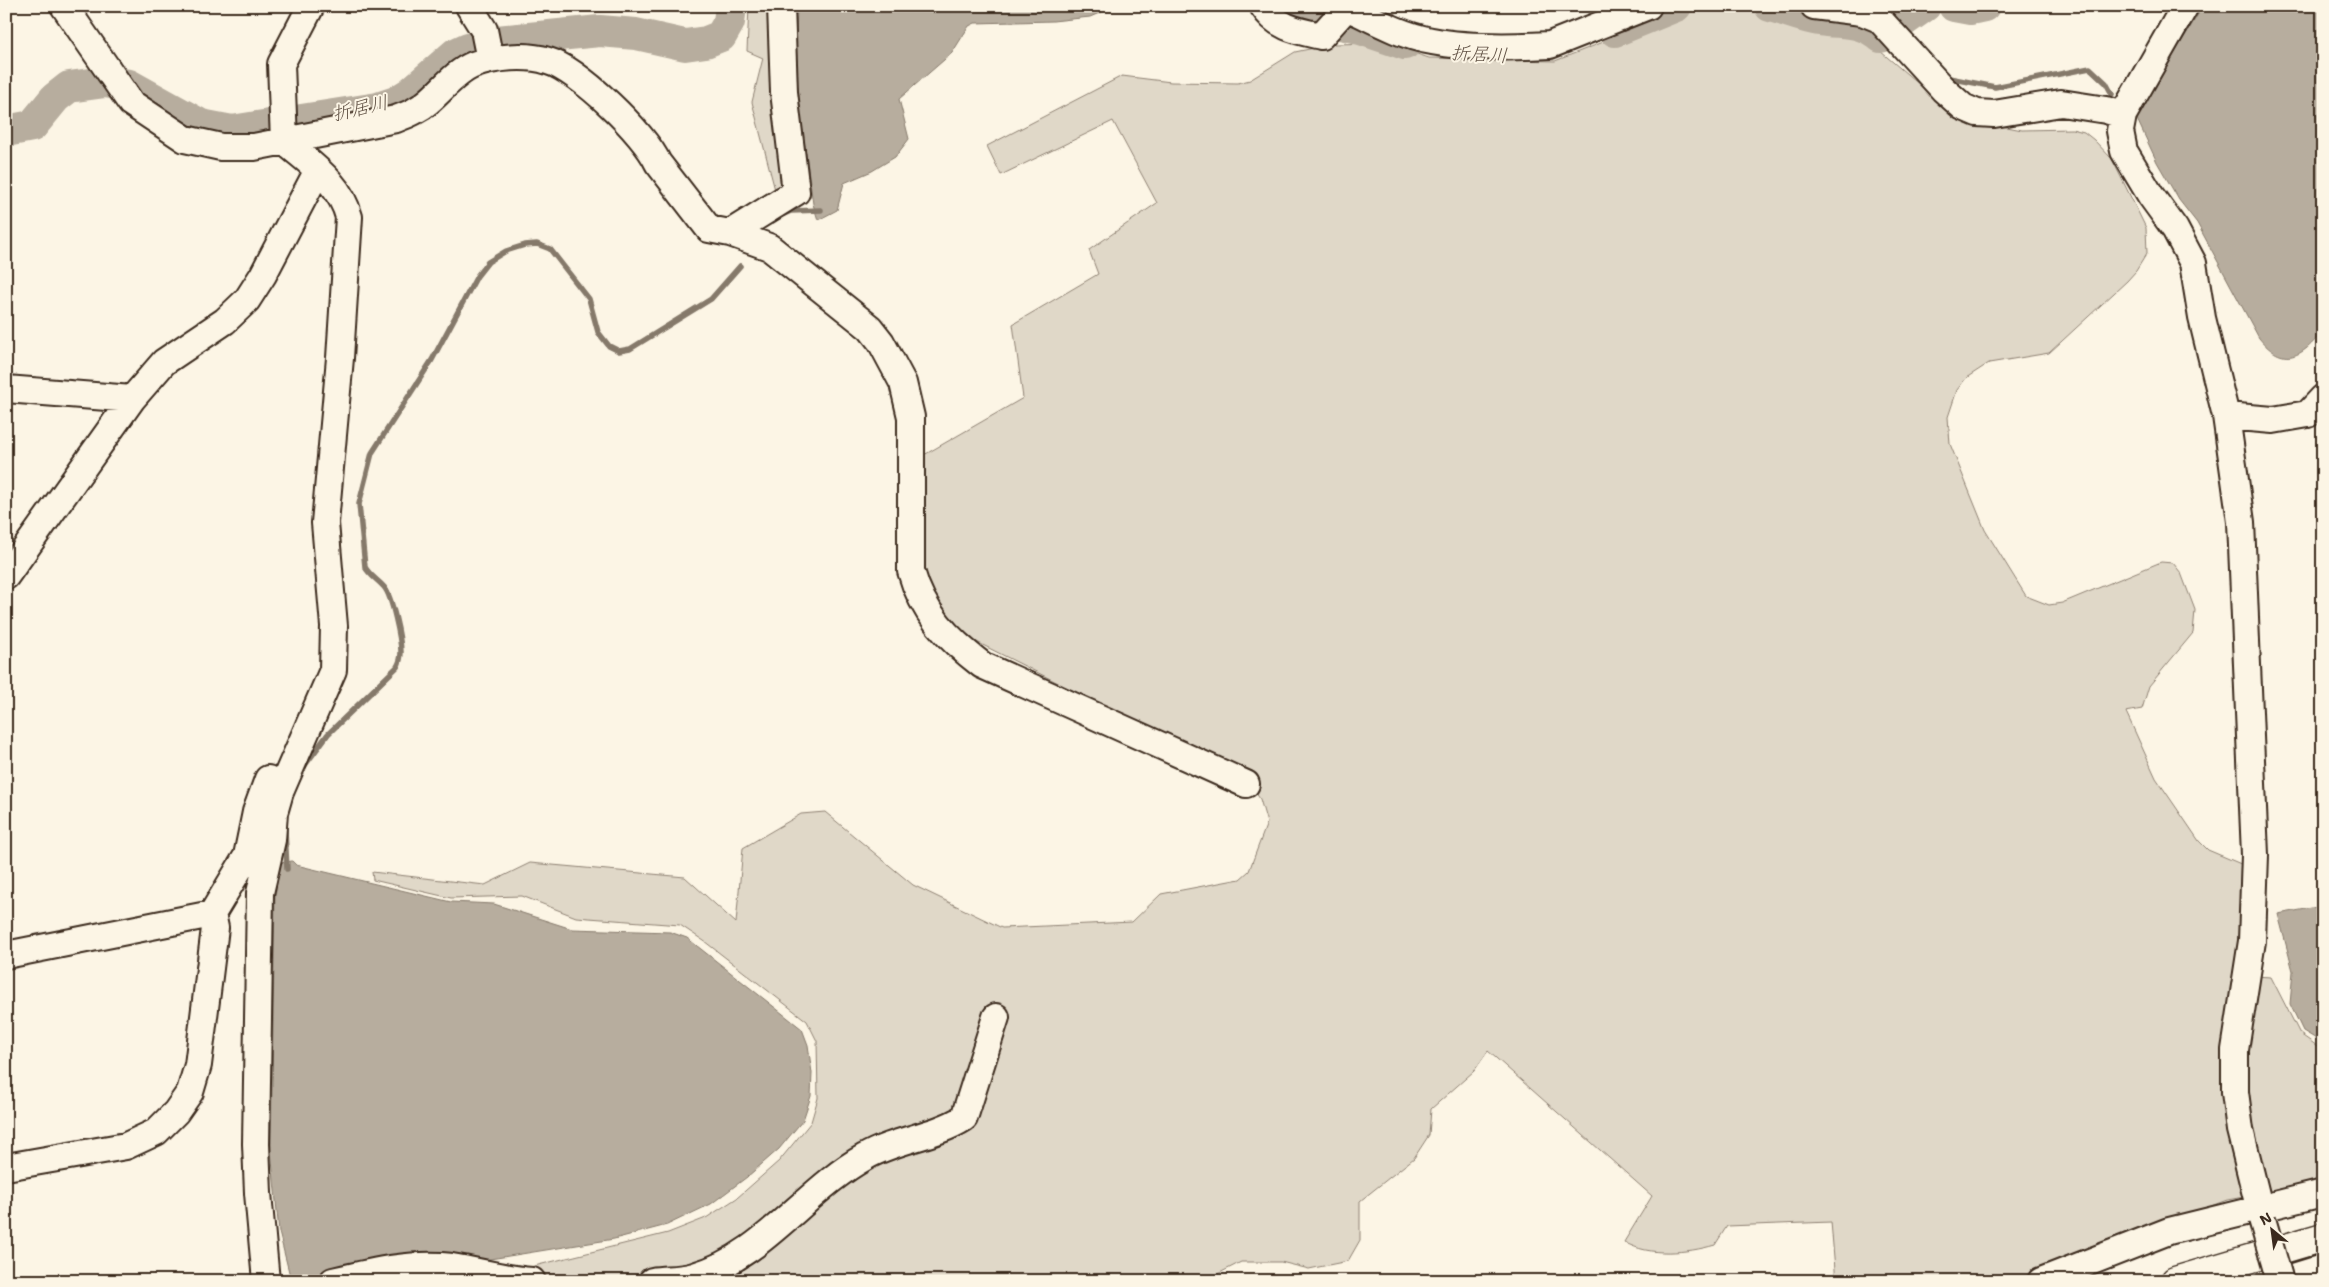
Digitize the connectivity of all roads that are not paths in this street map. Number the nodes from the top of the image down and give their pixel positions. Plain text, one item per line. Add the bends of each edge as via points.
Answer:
1 (64, 6) edge
2 (311, 6) edge
3 (468, 6) edge
4 (781, 6) edge
5 (1263, 6) edge
6 (1648, 6) edge
7 (1814, 6) edge
8 (2185, 6) edge
9 (1340, 15) edge
10 (488, 47) junction
11 (2123, 115) junction
12 (284, 130) junction
13 (318, 170) junction
14 (730, 233) junction
15 (6, 389) edge
16 (2323, 398) edge
17 (132, 399) junction
18 (2226, 416) junction
19 (6, 576) edge
20 (315, 712) junction
21 (1246, 784) dead end
22 (269, 855) junction
23 (214, 921) junction
24 (6, 955) edge
25 (996, 1017) dead end
26 (6, 1167) edge
27 (2323, 1194) edge
28 (2260, 1214) junction
29 (2323, 1237) edge
30 (2323, 1269) edge
31 (266, 1281) edge
32 (333, 1281) edge
33 (532, 1281) edge
34 (652, 1281) edge
35 (2041, 1281) edge
36 (2175, 1281) edge
37 (2282, 1281) edge

1 - 12 street via 131,103 185,139 221,148 254,147
2 - 12 street via 281,64
3 - 10 street
4 - 14 street via 784,92 796,192
5 - 9 street via 1269,16 1280,24 1321,36
6 - 9 street via 1550,45 1533,46 1432,42
7 - 11 street via 1862,12 1891,30 1963,107 1977,113 1994,114 2061,103
8 - 11 street
10 - 12 street via 471,66 414,112 378,124
10 - 14 street via 549,61 594,91 654,153 658,163 709,229
11 - 18 street via 2120,131 2124,151 2175,229 2193,263 2202,318
12 - 13 street
13 - 17 street via 248,300 225,321 164,362
13 - 20 street via 345,200 349,217 325,523 334,626 333,670
14 - 21 street via 769,247 790,262 870,328 881,342 903,383 911,417 911,571 924,603 953,642 982,664
15 - 17 street
16 - 18 street via 2308,414 2273,420
17 - 19 street
18 - 28 street via 2241,522 2255,855 2252,941 2235,1050 2235,1092 2240,1130
20 - 22 street via 280,792
20 - 23 street via 294,724 262,791 247,856
22 - 23 street via 225,921
22 - 31 street via 260,893 256,1144
23 - 24 street
23 - 26 street via 198,1065 190,1092 176,1112 156,1132 126,1146
25 - 34 street via 964,1118 953,1125 898,1141 865,1156 786,1220 718,1268 693,1277
27 - 28 street
28 - 35 street via 2169,1231
28 - 37 street, bridge
29 - 36 highway
30 - 37 highway
32 - 33 street via 421,1266 451,1267

